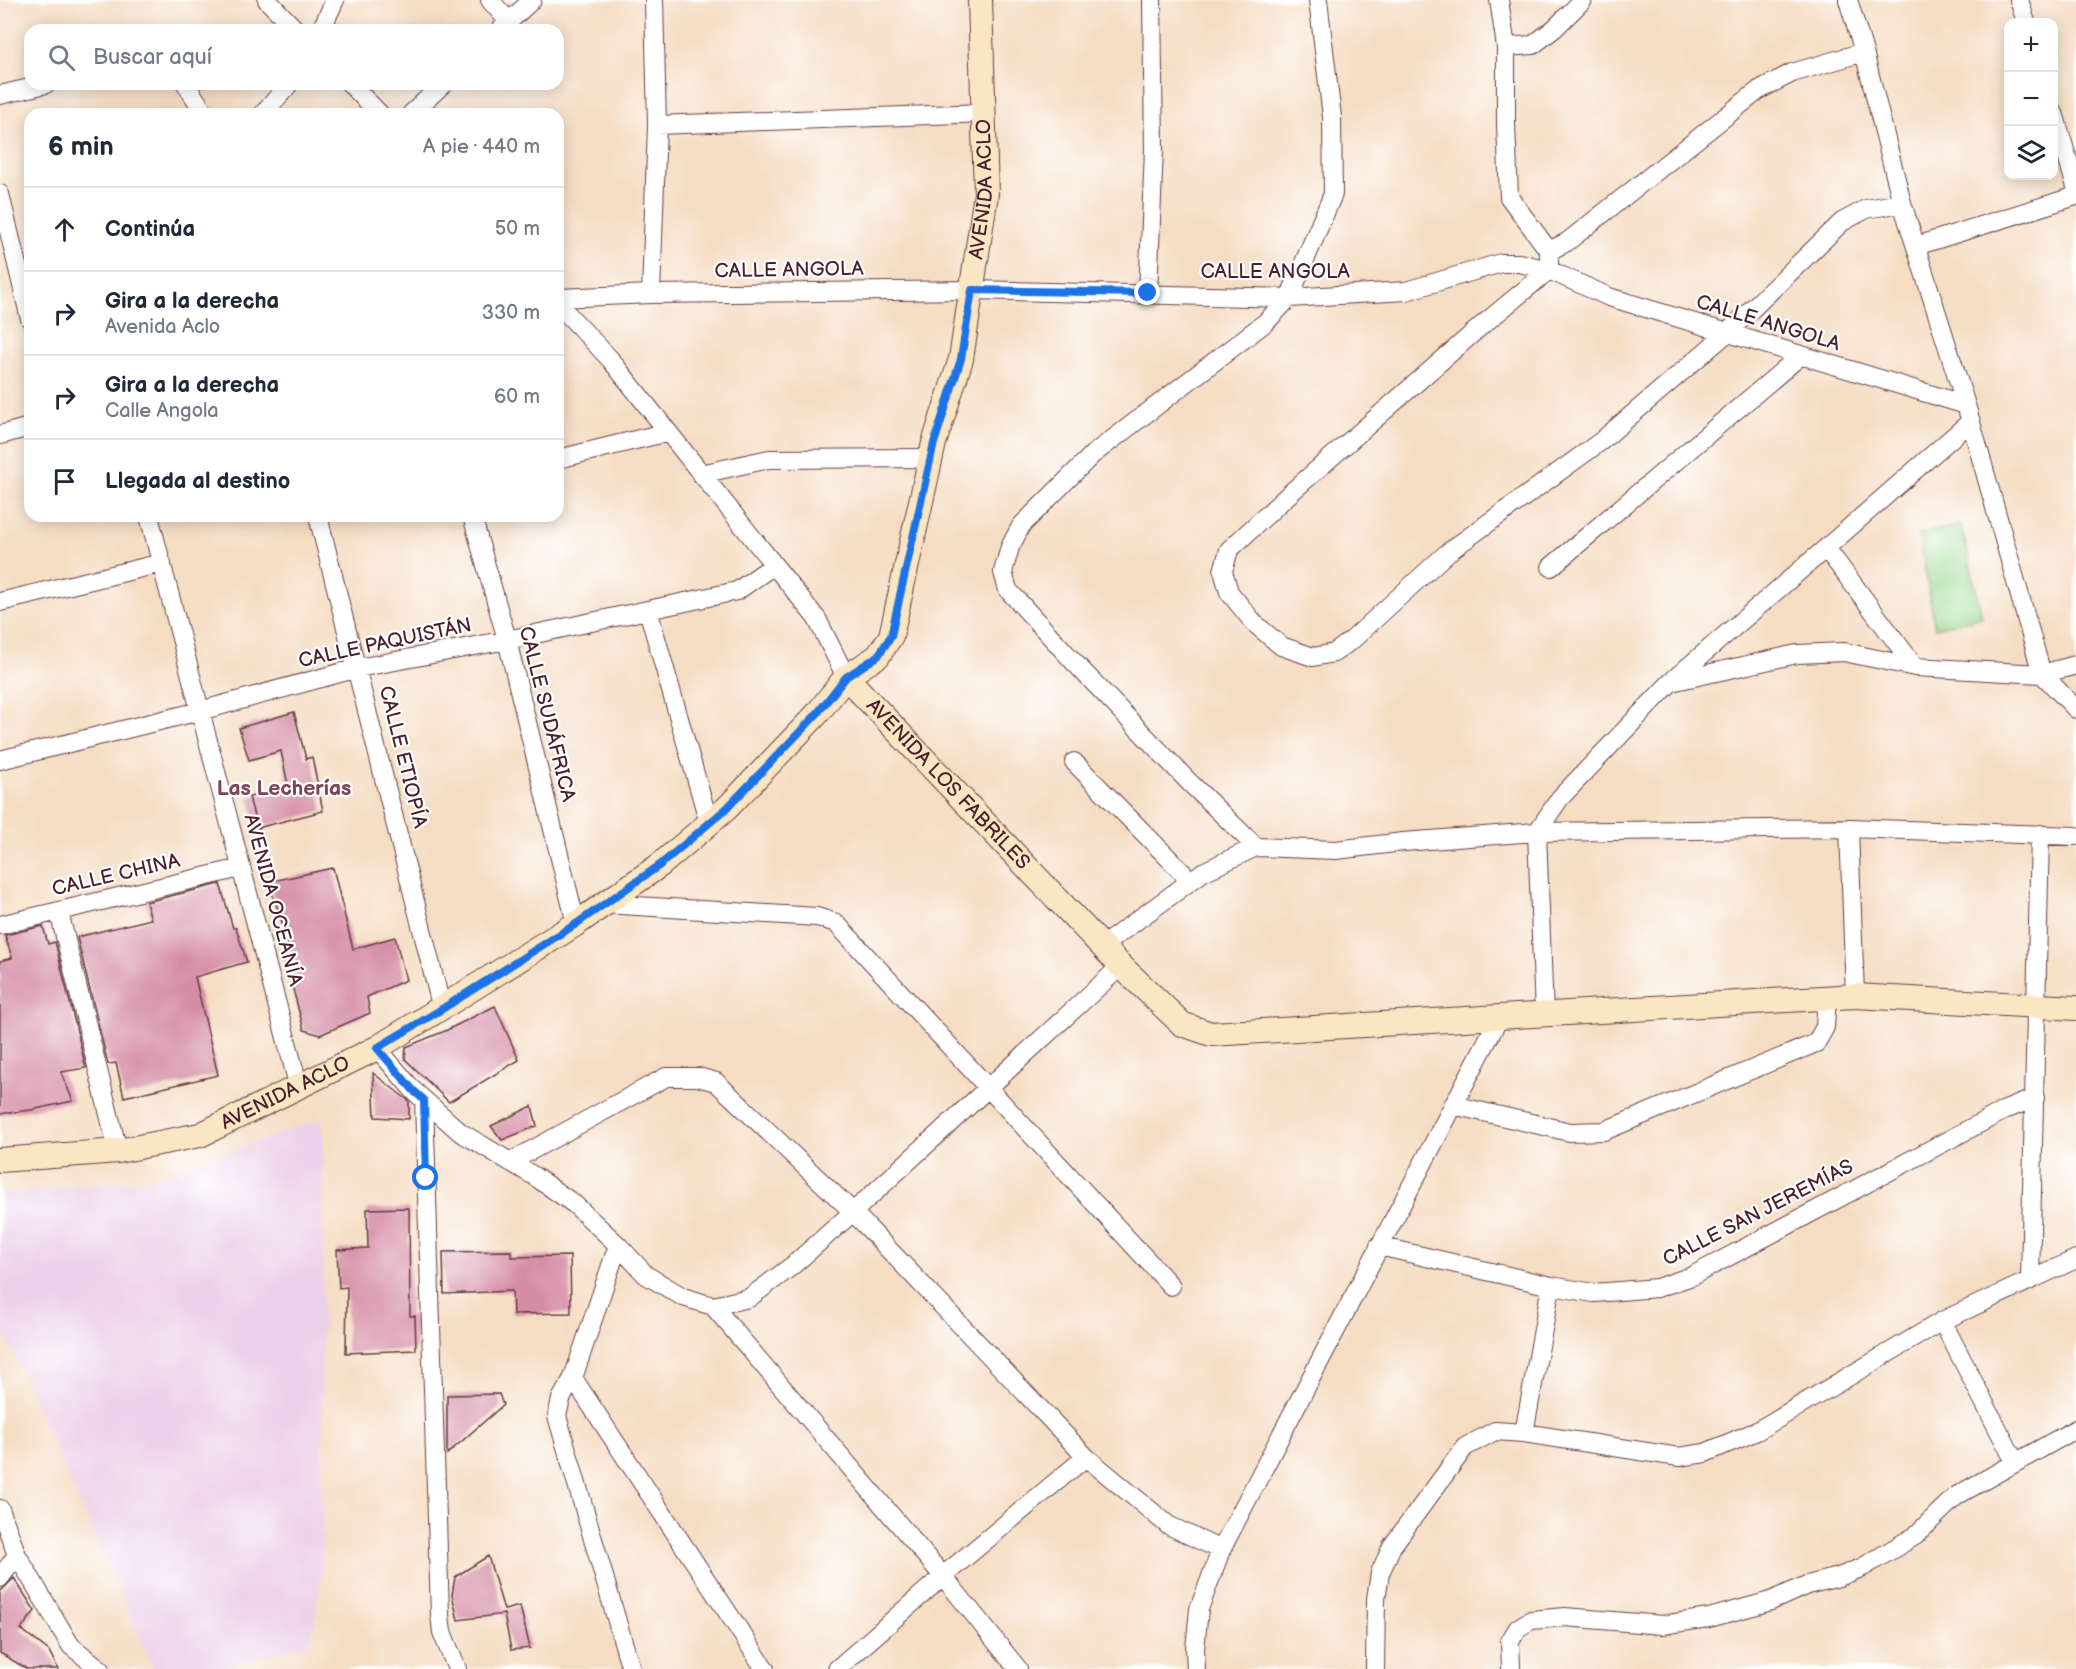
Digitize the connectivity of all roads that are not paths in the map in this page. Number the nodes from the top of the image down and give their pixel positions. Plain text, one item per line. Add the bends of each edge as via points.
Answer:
1 (267, 0) edge
2 (335, 0) edge
3 (490, 0) edge
4 (532, 0) edge
5 (654, 0) edge
6 (980, 0) edge
7 (1152, 0) edge
8 (1318, 0) edge
9 (1499, 0) edge
10 (1583, 0) edge
11 (1848, 0) edge
12 (2019, 0) edge
13 (2025, 18) edge
14 (290, 24) edge
15 (324, 24) edge
16 (504, 24) edge
17 (507, 24) edge
18 (1506, 47) junction
19 (1864, 52) junction
20 (24, 89) edge
21 (190, 90) edge
22 (284, 90) edge
23 (356, 90) edge
24 (437, 90) edge
25 (0, 95) edge
26 (202, 108) edge
27 (268, 108) edge
28 (374, 108) edge
29 (417, 108) edge
30 (985, 113) junction
31 (657, 125) junction
32 (2058, 126) edge
33 (2076, 187) edge
34 (0, 194) edge
35 (2076, 196) edge
36 (1902, 203) junction
37 (1916, 246) junction
38 (1549, 251) junction
39 (1549, 270) junction
40 (972, 290) junction
41 (1148, 293) junction
42 (24, 294) edge
43 (651, 294) junction
44 (564, 298) edge
45 (1289, 298) junction
46 (564, 310) edge
47 (1726, 333) junction
48 (1800, 356) junction
49 (1969, 413) junction
50 (24, 429) edge
51 (668, 432) junction
52 (0, 435) edge
53 (564, 458) edge
54 (931, 458) junction
55 (701, 474) junction
56 (151, 522) edge
57 (320, 522) edge
58 (474, 522) edge
59 (1826, 548) junction
60 (162, 563) junction
61 (774, 565) junction
62 (1551, 567) dead end
63 (0, 602) edge
64 (648, 610) junction
65 (507, 640) junction
66 (2076, 665) edge
67 (1916, 667) junction
68 (358, 668) junction
69 (2042, 674) junction
70 (846, 677) junction
71 (1671, 682) junction
72 (2076, 709) edge
73 (200, 711) junction
74 (0, 760) edge
75 (1074, 762) dead end
76 (709, 823) junction
77 (1849, 828) junction
78 (1537, 832) junction
79 (2040, 834) junction
80 (2076, 836) edge
81 (1256, 847) junction
82 (241, 868) junction
83 (1191, 880) junction
84 (604, 904) junction
85 (59, 912) junction
86 (576, 924) junction
87 (0, 925) edge
88 (1102, 946) junction
89 (1121, 966) junction
90 (1855, 996) junction
91 (1827, 998) junction
92 (2036, 1006) junction
93 (2076, 1008) edge
94 (442, 1009) junction
95 (1544, 1015) junction
96 (1499, 1018) junction
97 (377, 1048) junction
98 (299, 1088) junction
99 (988, 1088) junction
100 (2036, 1098) junction
101 (424, 1100) junction
102 (1453, 1104) junction
103 (118, 1151) junction
104 (0, 1160) edge
105 (510, 1162) junction
106 (853, 1212) junction
107 (618, 1245) junction
108 (1379, 1246) junction
109 (2076, 1259) edge
110 (2030, 1280) junction
111 (1171, 1286) dead end
112 (1551, 1286) junction
113 (749, 1298) junction
114 (713, 1306) junction
115 (1942, 1321) junction
116 (738, 1335) junction
117 (573, 1378) junction
118 (2076, 1429) edge
119 (1524, 1433) junction
120 (1086, 1457) junction
121 (2015, 1462) junction
122 (0, 1509) edge
123 (1221, 1550) junction
124 (16, 1555) junction
125 (943, 1576) junction
126 (0, 1578) edge
127 (71, 1646) junction
128 (79, 1669) edge
129 (100, 1669) edge
130 (457, 1669) edge
131 (631, 1669) edge
132 (765, 1669) edge
133 (837, 1669) edge
134 (1018, 1669) edge
135 (1196, 1669) edge
136 (1375, 1669) edge
137 (1511, 1669) edge

1 - 14 street
2 - 15 street
3 - 16 street
4 - 17 street
5 - 31 street
6 - 30 street, AVENIDA ACLO
7 - 41 street via 1154,149
8 - 45 street via 1332,117 1333,194
9 - 18 street
10 - 18 street via 1533,45
11 - 19 street
12 - 13 street
18 - 38 street via 1509,197
19 - 36 street
19 - 38 street via 1792,73 1759,90 1567,242
20 - 25 street
21 - 26 street
22 - 27 street
23 - 28 street
24 - 29 street
30 - 31 street
30 - 40 street, AVENIDA ACLO via 986,194
31 - 43 street
32 - 33 street
34 - 42 street
35 - 37 street
36 - 37 street
36 - 47 street via 1866,209 1842,222
37 - 49 street
38 - 39 street
39 - 45 street, CALLE ANGOLA via 1501,263 1406,291
39 - 47 street, CALLE ANGOLA via 1609,297
39 - 47 street via 1229,550 1223,571 1229,592 1254,623 1281,646 1313,657 1334,653 1448,553 1600,442
40 - 41 street, CALLE ANGOLA
40 - 43 street, CALLE ANGOLA
40 - 54 street, AVENIDA ACLO via 961,359
41 - 45 street, CALLE ANGOLA
43 - 44 street, CALLE ANGOLA
45 - 81 street via 1266,322 1092,455 1021,526 1003,572 1008,590 1073,662
46 - 51 street, AVENIDA LOS FABRILES via 610,359
47 - 48 street, CALLE ANGOLA
48 - 49 street, CALLE ANGOLA
48 - 62 street
49 - 59 street
49 - 69 street
50 - 52 street
51 - 53 street
51 - 55 street, AVENIDA LOS FABRILES
54 - 55 street via 770,459
54 - 70 street, AVENIDA ACLO via 891,636 878,656
55 - 61 street, AVENIDA LOS FABRILES
56 - 60 street, AVENIDA OCEANÍA
57 - 68 street, CALLE ETIOPÍA
58 - 65 street, CALLE SUDÁFRICA
59 - 67 street
59 - 71 street
60 - 63 street
60 - 73 street, AVENIDA OCEANÍA
61 - 64 street, CALLE PAQUISTÁN via 737,591
61 - 70 street, AVENIDA LOS FABRILES via 818,619
64 - 65 street, CALLE PAQUISTÁN
64 - 76 street
65 - 68 street, CALLE PAQUISTÁN
65 - 86 street, CALLE SUDÁFRICA
66 - 69 street
67 - 69 street
67 - 71 street via 1844,652 1797,654
68 - 73 street, CALLE PAQUISTÁN
68 - 94 street, CALLE ETIOPÍA
69 - 72 street
70 - 76 street, AVENIDA ACLO via 816,715
70 - 88 street, AVENIDA LOS FABRILES
71 - 78 street via 1560,798
73 - 74 street, CALLE PAQUISTÁN
73 - 82 street, AVENIDA OCEANÍA
75 - 83 street
76 - 84 street, AVENIDA ACLO via 660,865
77 - 78 street
77 - 79 street
77 - 90 street
78 - 81 street via 1336,850
78 - 95 street
79 - 80 street
79 - 92 street
81 - 83 street
82 - 85 street, CALLE CHINA
82 - 98 street, AVENIDA OCEANÍA
83 - 88 street
84 - 86 street, AVENIDA ACLO
84 - 99 street via 817,917 836,923
85 - 87 street, CALLE CHINA
85 - 103 street
86 - 94 street, AVENIDA ACLO
88 - 89 street, AVENIDA LOS FABRILES
89 - 96 street, AVENIDA LOS FABRILES via 1182,1024 1211,1034
89 - 99 street
90 - 91 street
90 - 92 street
91 - 95 street
91 - 102 street via 1826,1027 1816,1043 1604,1131 1570,1132
92 - 93 street
92 - 100 street
94 - 97 street, AVENIDA ACLO
95 - 96 street
96 - 102 street
97 - 98 street, AVENIDA ACLO
97 - 101 street
98 - 103 street, AVENIDA ACLO via 200,1135
99 - 106 street
99 - 111 street
100 - 110 street
100 - 112 street, CALLE SAN JEREMÍAS via 2005,1110 1692,1276 1657,1288 1594,1293
101 - 105 street via 460,1132
101 - 130 street via 440,1615 442,1632
102 - 108 street
103 - 104 street, AVENIDA ACLO
105 - 106 street via 666,1077 698,1077 716,1082
105 - 107 street via 574,1204
106 - 113 street
106 - 120 street
107 - 114 street via 646,1275 683,1297
107 - 117 street
108 - 112 street, CALLE SAN JEREMÍAS
108 - 123 street
109 - 110 street
110 - 115 street
112 - 119 street
113 - 114 street
113 - 116 street via 741,1307
114 - 116 street
115 - 119 street via 1757,1431 1705,1453 1679,1457
115 - 121 street
116 - 125 street
117 - 131 street via 557,1416
117 - 132 street
118 - 121 street
119 - 136 street via 1495,1431 1465,1447 1392,1546 1380,1573 1376,1599
120 - 123 street via 1168,1525
120 - 125 street
121 - 137 street via 1956,1496 1915,1536 1839,1577 1709,1618 1662,1625 1565,1617 1531,1620 1518,1628 1510,1641
122 - 124 street
123 - 135 street via 1199,1609
124 - 126 street
124 - 127 street
125 - 133 street
125 - 134 street
127 - 128 street
127 - 129 street

